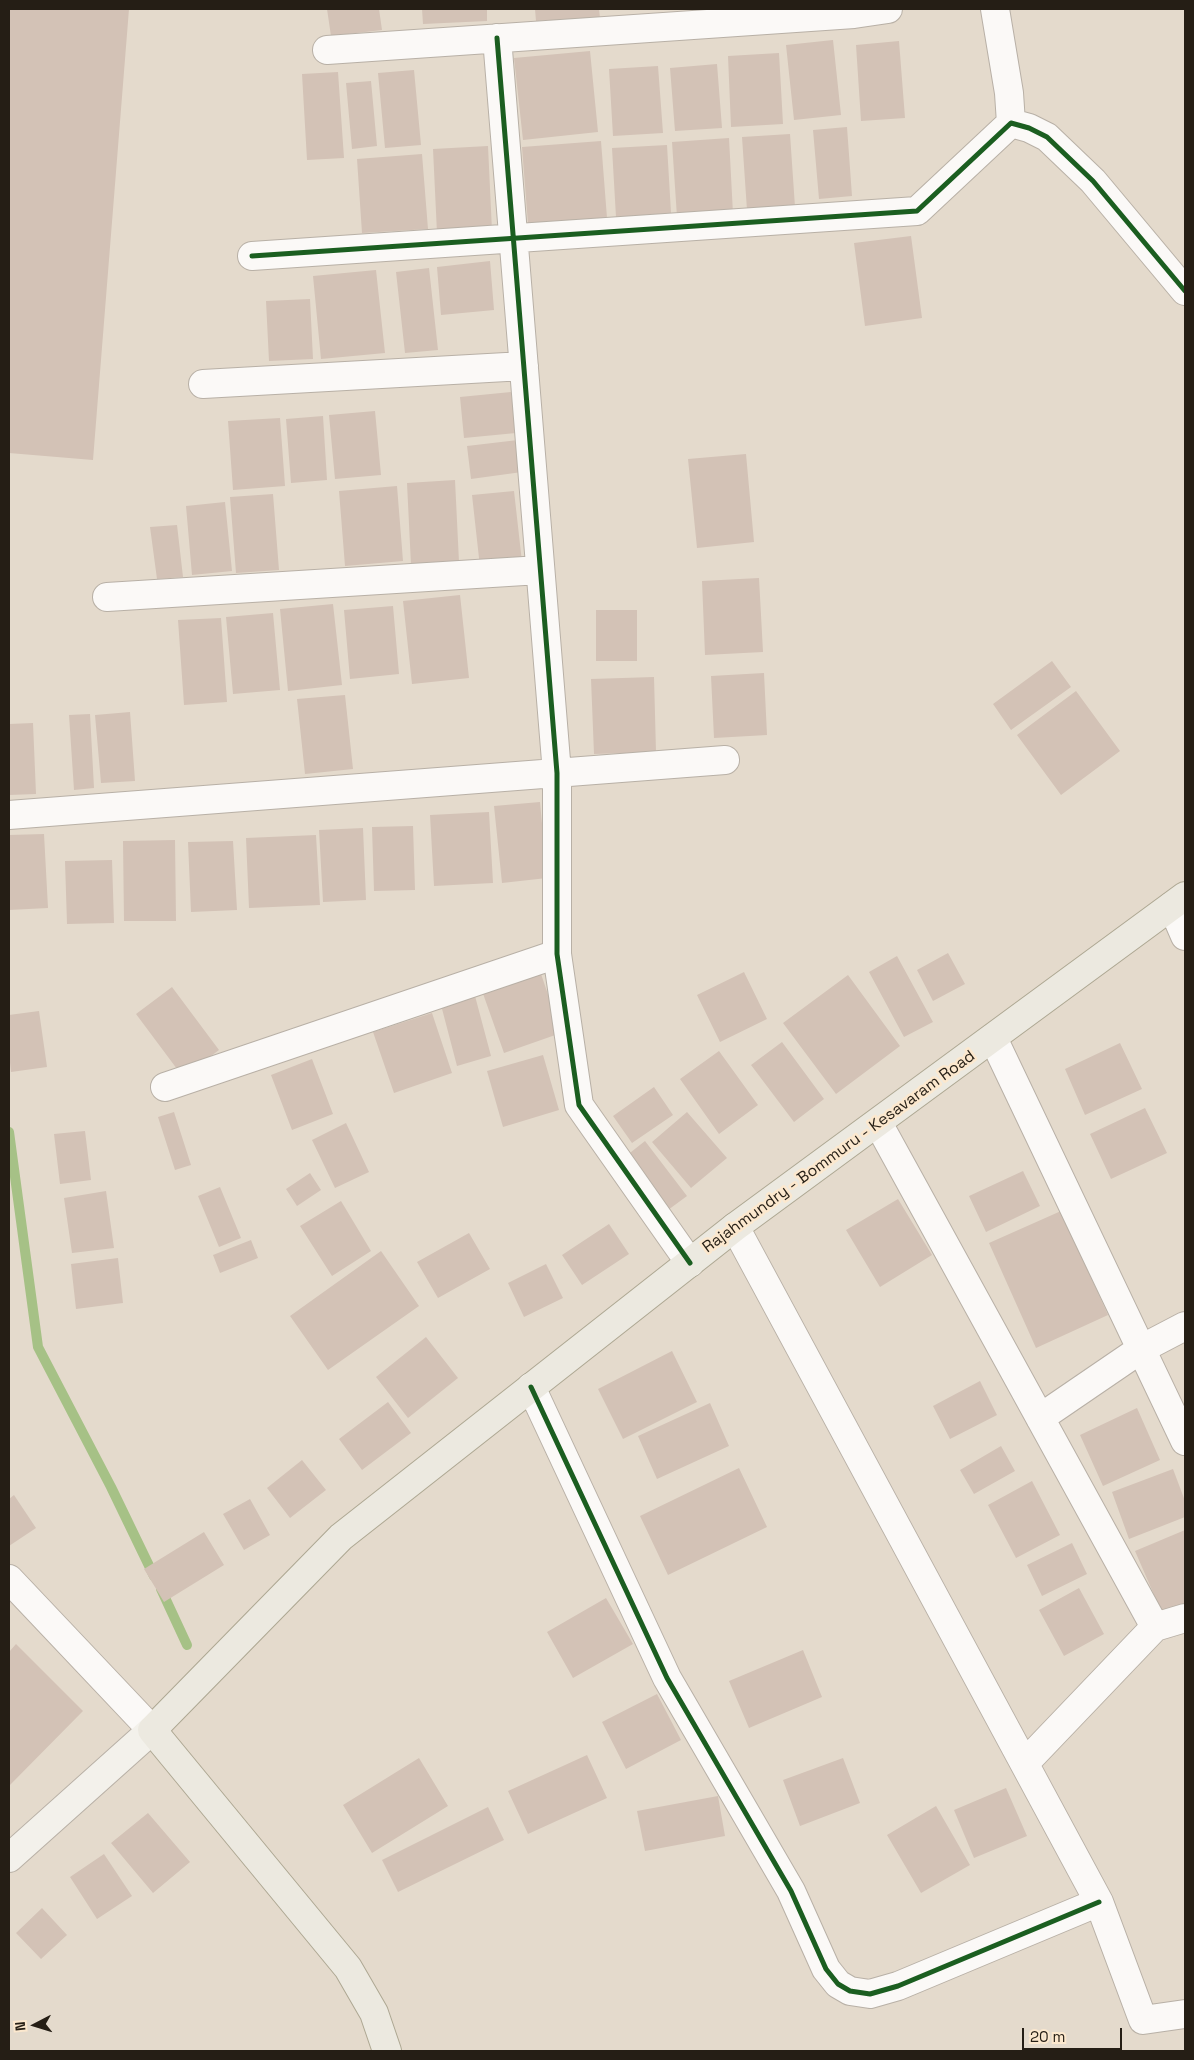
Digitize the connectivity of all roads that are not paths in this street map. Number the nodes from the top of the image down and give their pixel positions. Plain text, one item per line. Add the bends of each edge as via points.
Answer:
1 (888, 9) edge
2 (995, 9) edge
3 (497, 38) junction
4 (327, 50) dead end
5 (1011, 123) junction
6 (514, 240) junction
7 (252, 256) dead end
8 (1185, 291) edge
9 (524, 366) junction
10 (203, 384) dead end
11 (540, 570) junction
12 (107, 597) dead end
13 (725, 760) dead end
14 (556, 773) junction
15 (9, 815) edge
16 (1178, 901) edge
17 (1185, 936) edge
18 (557, 954) junction
19 (993, 1038) junction
20 (165, 1087) dead end
21 (878, 1123) junction
22 (735, 1227) junction
23 (690, 1262) junction
24 (1185, 1326) edge
25 (1142, 1349) junction
26 (531, 1387) junction
27 (1040, 1418) junction
28 (1185, 1441) edge
29 (9, 1579) edge
30 (1185, 1618) edge
31 (1155, 1627) junction
32 (152, 1730) junction
33 (1024, 1763) junction
34 (9, 1858) edge
35 (1098, 1902) junction
36 (1185, 2014) edge
37 (387, 2051) edge

1 - 3 street
2 - 5 street
3 - 4 street
3 - 6 street
5 - 6 street via 917,211
5 - 8 street via 1047,137 1093,181
6 - 7 street
6 - 9 street
9 - 10 street
9 - 11 street
11 - 12 street
11 - 14 street
13 - 14 street
14 - 15 street
14 - 18 street
16 - 17 street
16 - 19 main road, Rajahmundry - Bommuru - Kesavaram Road
18 - 20 street
18 - 23 street via 579,1104
19 - 21 main road, Rajahmundry - Bommuru - Kesavaram Road
19 - 25 street
21 - 22 main road, Rajahmundry - Bommuru - Kesavaram Road
21 - 27 street
22 - 23 main road, Rajahmundry - Bommuru - Kesavaram Road
22 - 33 street
23 - 26 main road, Rajahmundry - Bommuru - Kesavaram Road
24 - 25 street
25 - 27 street
25 - 28 street
26 - 32 main road, Rajahmundry - Bommuru - Kesavaram Road via 340,1537
26 - 35 street via 667,1678 791,1891 826,1969 838,1984 850,1991 870,1994 898,1986
27 - 31 street
29 - 32 street
30 - 31 street
31 - 33 street
32 - 34 street
32 - 37 main road via 348,1968 374,2013
33 - 35 street
35 - 36 street via 1143,2020

